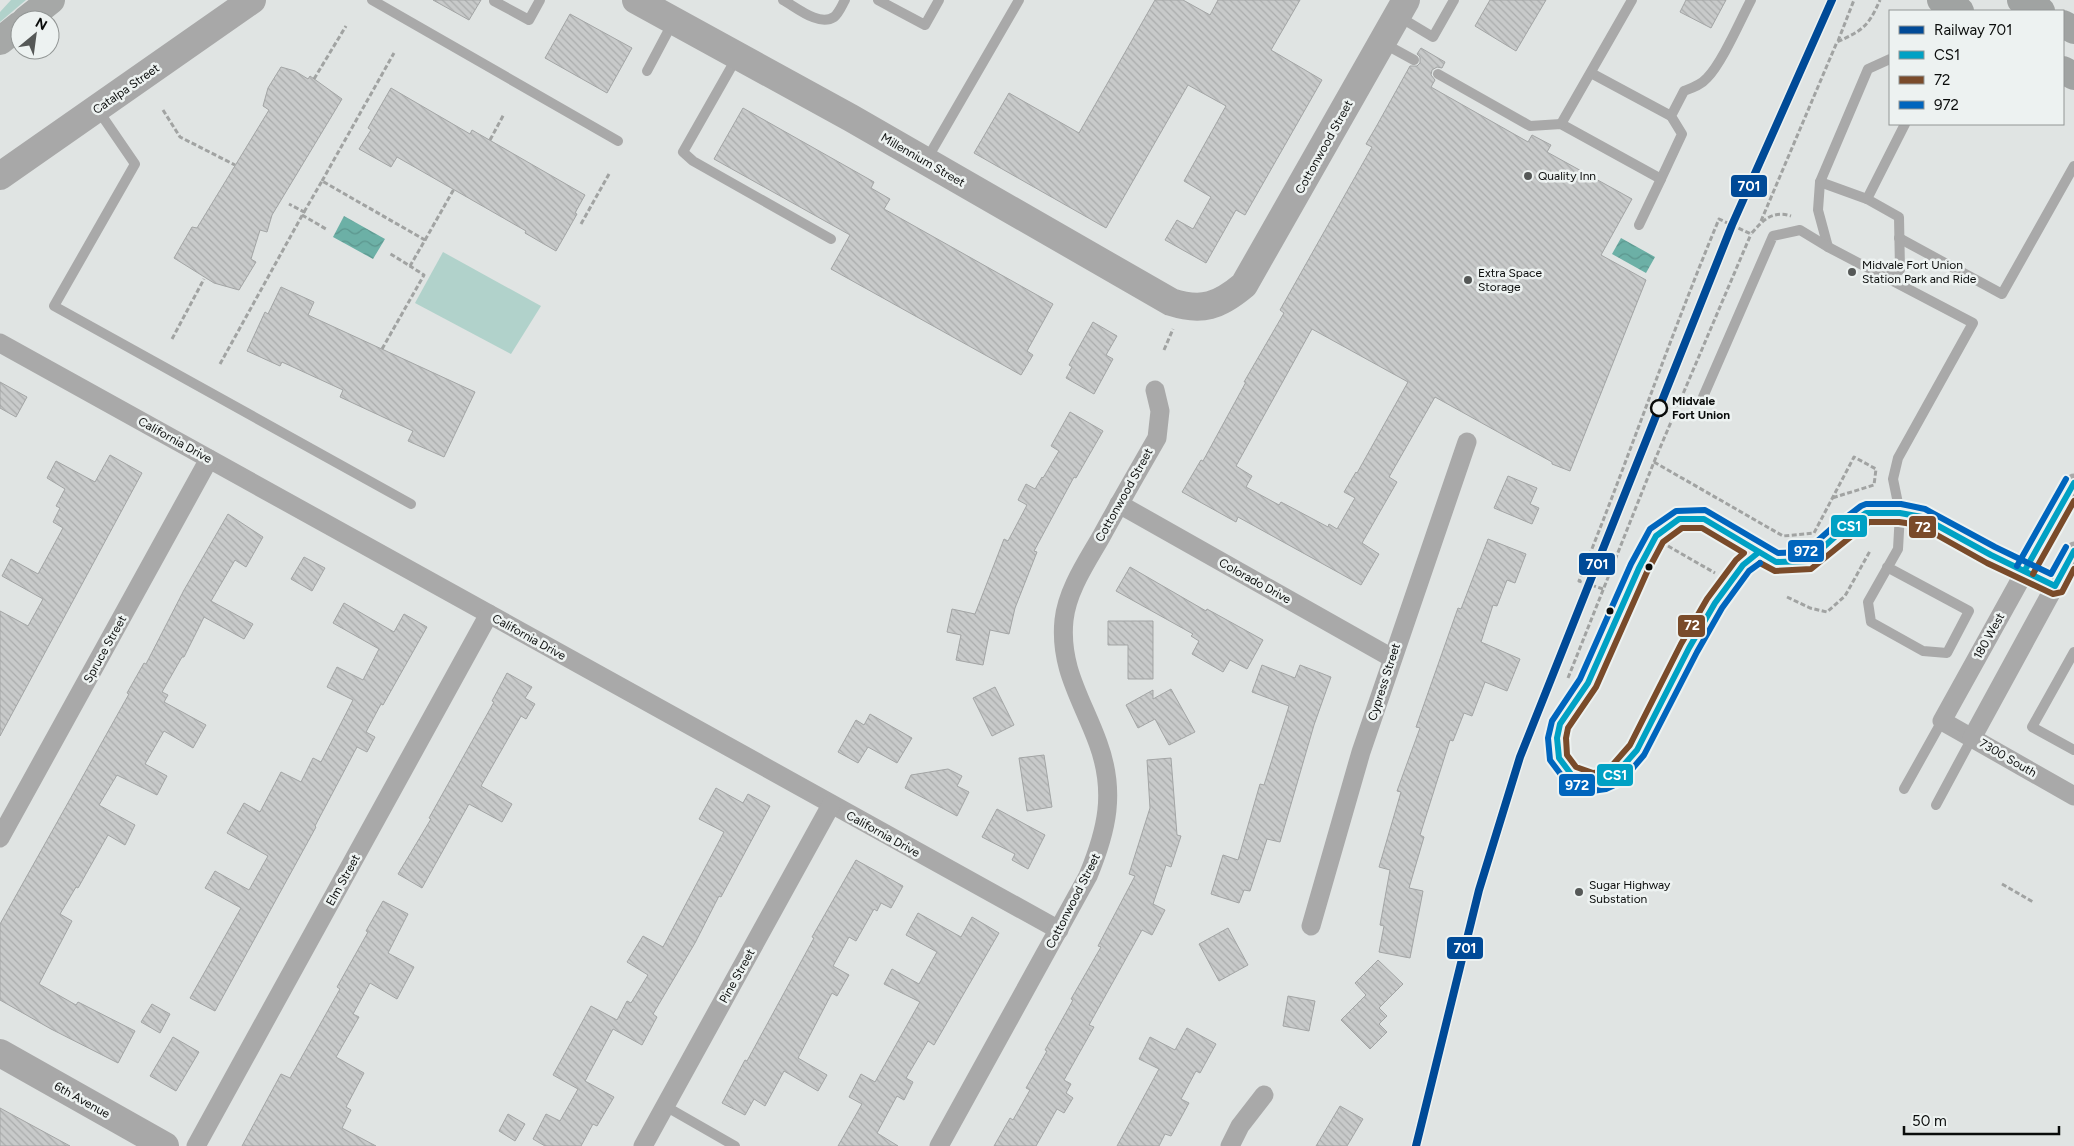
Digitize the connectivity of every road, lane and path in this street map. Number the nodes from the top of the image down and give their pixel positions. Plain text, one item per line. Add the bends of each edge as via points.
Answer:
1 (51, 0) edge
2 (252, 0) edge
3 (372, 0) edge
4 (540, 0) edge
5 (636, 0) edge
6 (782, 0) edge
7 (845, 0) edge
8 (878, 0) edge
9 (939, 0) edge
10 (1019, 0) edge
11 (1454, 0) edge
12 (1632, 0) edge
13 (1751, 0) edge
14 (1854, 0) edge
15 (1880, 0) edge
16 (1941, 0) edge
17 (2021, 0) edge
18 (494, 1) edge
19 (1402, 8) edge
20 (38, 10) edge
21 (1958, 10) edge
22 (2039, 10) edge
23 (674, 21) junction
24 (346, 26) dead end
25 (10, 33) edge
26 (0, 41) edge
27 (1837, 42) junction
28 (1382, 43) junction
29 (394, 53) dead end
30 (738, 56) junction
31 (1889, 59) edge
32 (1414, 60) dead end
33 (647, 71) dead end
34 (1591, 73) junction
35 (1438, 74) dead end
36 (314, 79) dead end
37 (98, 109) junction
38 (163, 110) dead end
39 (504, 114) dead end
40 (1671, 116) junction
41 (1561, 124) junction
42 (1904, 125) edge
43 (490, 140) dead end
44 (618, 141) dead end
45 (926, 162) junction
46 (235, 165) dead end
47 (2074, 166) edge
48 (610, 174) dead end
49 (0, 176) edge
50 (1661, 179) junction
51 (322, 181) junction
52 (1820, 182) junction
53 (454, 190) dead end
54 (1867, 199) junction
55 (289, 204) dead end
56 (303, 214) junction
57 (1793, 217) dead end
58 (581, 224) dead end
59 (1760, 224) junction
60 (1639, 225) dead end
61 (326, 229) dead end
62 (1751, 234) junction
63 (1899, 238) junction
64 (425, 240) junction
65 (830, 240) dead end
66 (1828, 247) junction
67 (389, 253) dead end
68 (410, 266) junction
69 (1886, 277) junction
70 (204, 279) dead end
71 (1212, 306) joint
72 (1173, 329) dead end
73 (172, 339) dead end
74 (0, 343) edge
75 (382, 349) dead end
76 (1164, 350) dead end
77 (220, 364) dead end
78 (1155, 390) dead end
79 (1704, 397) dead end
80 (1467, 442) dead end
81 (209, 459) junction
82 (1654, 462) junction
83 (2074, 483) edge
84 (1832, 498) junction
85 (411, 504) dead end
86 (1119, 504) junction
87 (1900, 513) junction
88 (1666, 546) dead end
89 (1870, 551) dead end
90 (2074, 551) edge
91 (1759, 552) junction
92 (1887, 567) junction
93 (2025, 570) junction
94 (1715, 573) dead end
95 (2055, 586) junction
96 (1604, 589) junction
97 (1787, 597) dead end
98 (489, 614) junction
99 (2074, 652) edge
100 (1392, 658) junction
101 (1568, 678) dead end
102 (1942, 721) junction
103 (1972, 738) junction
104 (2074, 750) edge
105 (1904, 789) dead end
106 (2074, 796) edge
107 (831, 805) junction
108 (1936, 805) dead end
109 (0, 838) edge
110 (2002, 884) dead end
111 (2034, 902) dead end
112 (1312, 926) dead end
113 (1059, 930) junction
114 (0, 1053) edge
115 (1264, 1095) dead end
116 (665, 1106) junction
117 (165, 1146) edge
118 (196, 1146) edge
119 (643, 1146) edge
120 (735, 1146) edge
121 (939, 1146) edge
122 (1230, 1146) edge

1 - 20 highway
2 - 37 street, Catalpa Street
3 - 44 lane
4 - 18 lane via 529,20
5 - 23 street, Millennium Street
6 - 7 lane via 818,19 827,20 836,16
8 - 9 lane via 925,25
10 - 45 lane
11 - 19 lane via 1433,37
12 - 34 lane
13 - 40 lane via 1717,65 1707,78 1684,91
14 - 27 path
15 - 27 path via 1872,18 1861,31
16 - 21 main road
17 - 22 main road
19 - 28 street, Cottonwood Street
23 - 30 street, Millennium Street
23 - 33 lane
24 - 36 path
25 - 26 highway
27 - 59 path
28 - 32 lane
28 - 71 street, Cottonwood Street via 1254,270 1244,285
29 - 51 path
30 - 45 street, Millennium Street
30 - 65 lane via 683,152 693,161
31 - 52 lane via 1868,69
34 - 40 lane
34 - 41 lane
35 - 41 lane via 1530,126
37 - 49 street, Catalpa Street
37 - 85 lane via 135,164 54,306
38 - 46 path via 180,136
39 - 43 path
40 - 50 lane via 1682,134
41 - 50 lane
42 - 54 lane
45 - 71 street, Millennium Street via 1171,302 1186,307
47 - 63 lane via 2002,294
48 - 58 path
50 - 60 lane
51 - 56 path
51 - 64 path
52 - 54 lane
52 - 66 lane via 1818,210
53 - 64 path
54 - 63 lane via 1899,217
55 - 56 path
56 - 61 path
56 - 77 path
57 - 59 path via 1784,214 1764,218
59 - 62 path
62 - 82 path
62 - 96 path via 1719,220 1692,283 1579,581
63 - 69 lane via 1900,270
64 - 68 path
66 - 69 lane
66 - 79 lane via 1800,230 1773,236
67 - 68 path
68 - 75 path via 424,275
69 - 87 lane via 1973,323 1898,458 1893,479
70 - 73 path
72 - 76 path
74 - 81 street, California Drive
78 - 86 street, Cottonwood Street via 1160,410 1156,438
80 - 100 street, Cypress Street
81 - 98 street, California Drive
81 - 109 street, Spruce Street
82 - 84 path via 1782,536 1814,533
82 - 96 path
83 - 93 street, 180 West
84 - 84 path via 1854,457 1876,469 1874,485
86 - 100 street, Colorado Drive
86 - 113 street, Cottonwood Street via 1075,583 1064,619 1064,648 1070,677 1099,744 1106,773 1108,813 1088,876
87 - 91 lane via 1866,513 1808,561 1776,562
87 - 92 lane via 1898,548
87 - 93 lane via 1922,517
88 - 94 path
89 - 97 path via 1845,596 1827,612
90 - 95 street
91 - 91 lane via 1704,519 1679,519 1656,536 1588,683 1560,724 1557,738 1559,758 1571,774 1592,782 1604,781 1614,776 1637,750 1715,603 1743,565
92 - 92 lane via 1868,602 1871,622 1923,651 1947,654 1970,611
93 - 95 lane
93 - 102 street, 180 West
95 - 103 street
96 - 101 path
98 - 107 street, California Drive
98 - 118 street, Elm Street
99 - 104 lane via 2032,727
100 - 112 street, Cypress Street via 1361,752
102 - 103 street, 7300 South
102 - 105 lane, 180 West
103 - 106 street, 7300 South
103 - 108 lane
107 - 113 street, California Drive
107 - 116 street, Pine Street
110 - 111 path
113 - 121 street, Cottonwood Street
114 - 117 street, 6th Avenue
115 - 122 street via 1240,1126
116 - 119 street, Pine Street
116 - 120 lane

